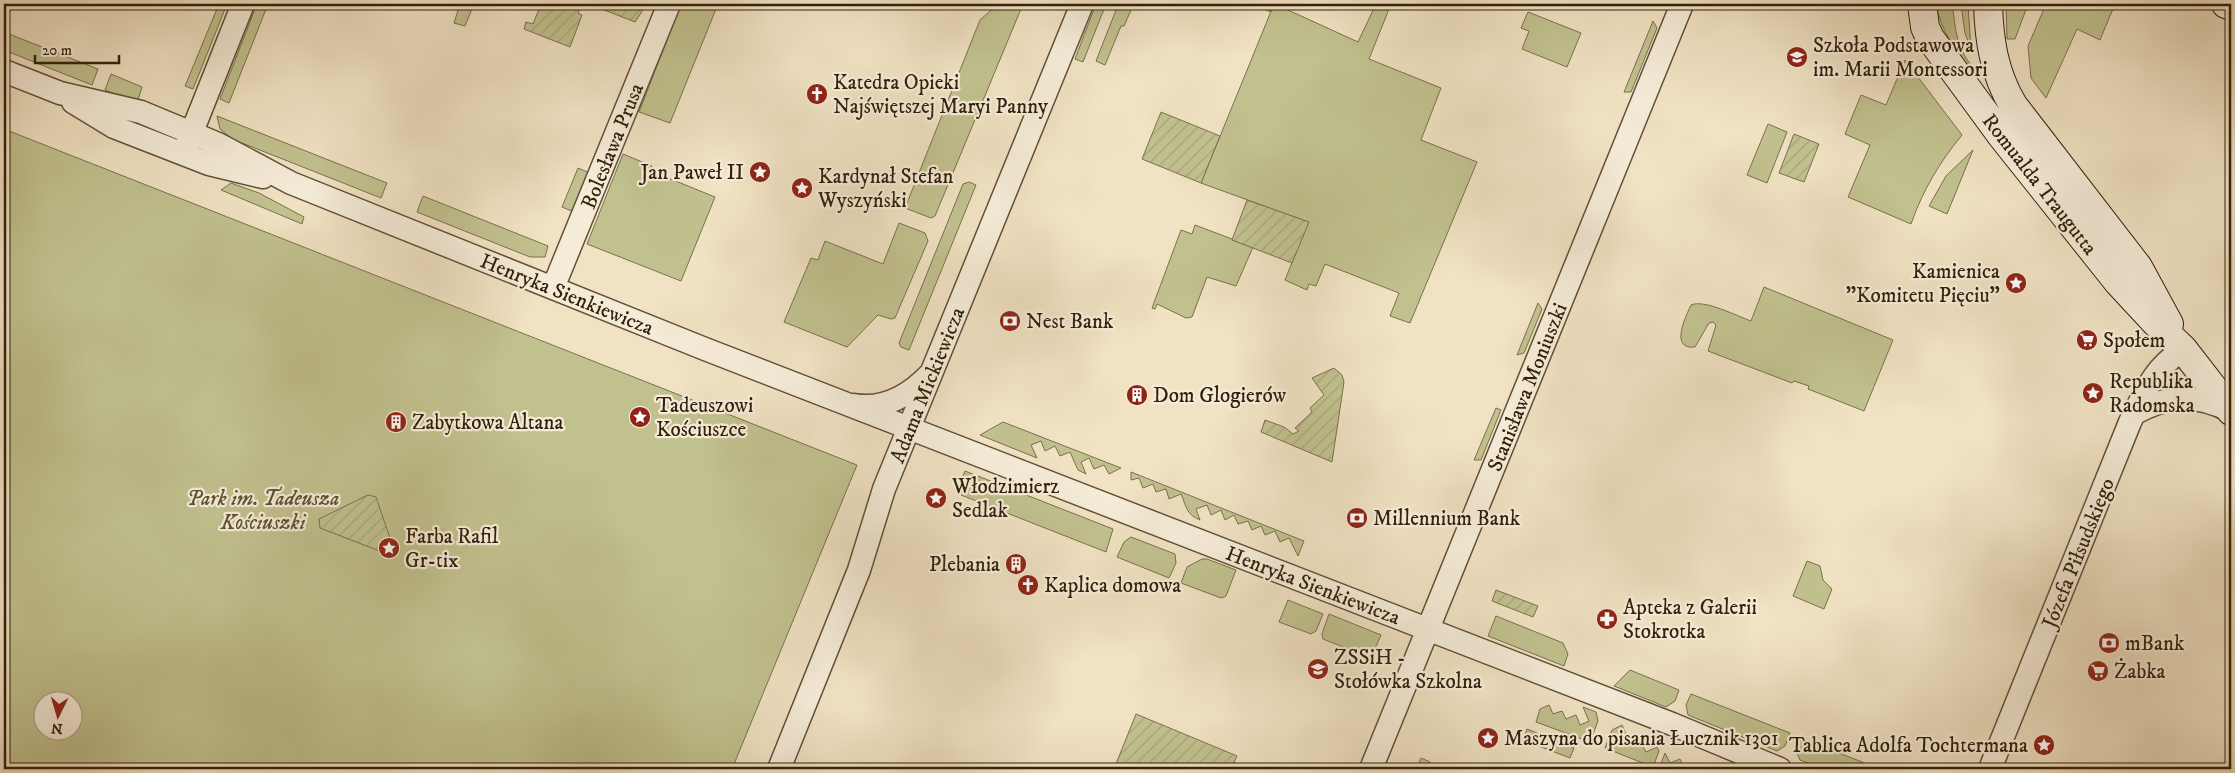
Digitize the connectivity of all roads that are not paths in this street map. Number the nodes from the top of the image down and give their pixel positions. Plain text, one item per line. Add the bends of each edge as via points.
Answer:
1 (244, 4) edge
2 (668, 4) edge
3 (1082, 4) edge
4 (1682, 4) edge
5 (1922, 4) edge
6 (1988, 4) edge
7 (2226, 4) edge
8 (2231, 6) edge
9 (4, 71) edge
10 (60, 94) junction
11 (191, 133) junction
12 (183, 154) junction
13 (291, 183) junction
14 (553, 288) junction
15 (2183, 349) junction
16 (933, 372) junction
17 (843, 404) junction
18 (2231, 411) edge
19 (2135, 413) junction
20 (909, 430) junction
21 (1428, 629) junction
22 (779, 769) edge
23 (1371, 769) edge
24 (1780, 769) edge
25 (1990, 769) edge

1 - 11 street
2 - 14 street, Bolesława Prusa
3 - 16 street, Adama Mickiewicza
4 - 21 street, Stanisława Moniuszki
5 - 15 street, Romualda Traugutta via 1930,38 2001,135 2123,288
6 - 15 street, Romualda Traugutta via 1995,67 2002,86 2013,105 2138,267
7 - 8 street
9 - 10 street, Henryka Sienkiewicza
10 - 11 street, Henryka Sienkiewicza via 141,112
10 - 12 street, Henryka Sienkiewicza via 114,127
11 - 12 street
11 - 13 street, Henryka Sienkiewicza
12 - 13 street, Henryka Sienkiewicza via 208,164
13 - 14 street, Henryka Sienkiewicza
14 - 17 street, Henryka Sienkiewicza
15 - 18 street, Romualda Traugutta
15 - 19 street, Józefa Piłsudskiego via 2158,371
16 - 17 street, Henryka Sienkiewicza via 921,384 891,402 872,406
16 - 20 street, Adama Mickiewicza
17 - 20 street, Henryka Sienkiewicza
18 - 19 street via 2211,401 2182,399 2167,400
19 - 25 street, Józefa Piłsudskiego
20 - 21 street, Henryka Sienkiewicza
20 - 22 street, Adama Mickiewicza via 877,510 859,570
21 - 23 street, Stanisława Moniuszki
21 - 24 street, Henryka Sienkiewicza

